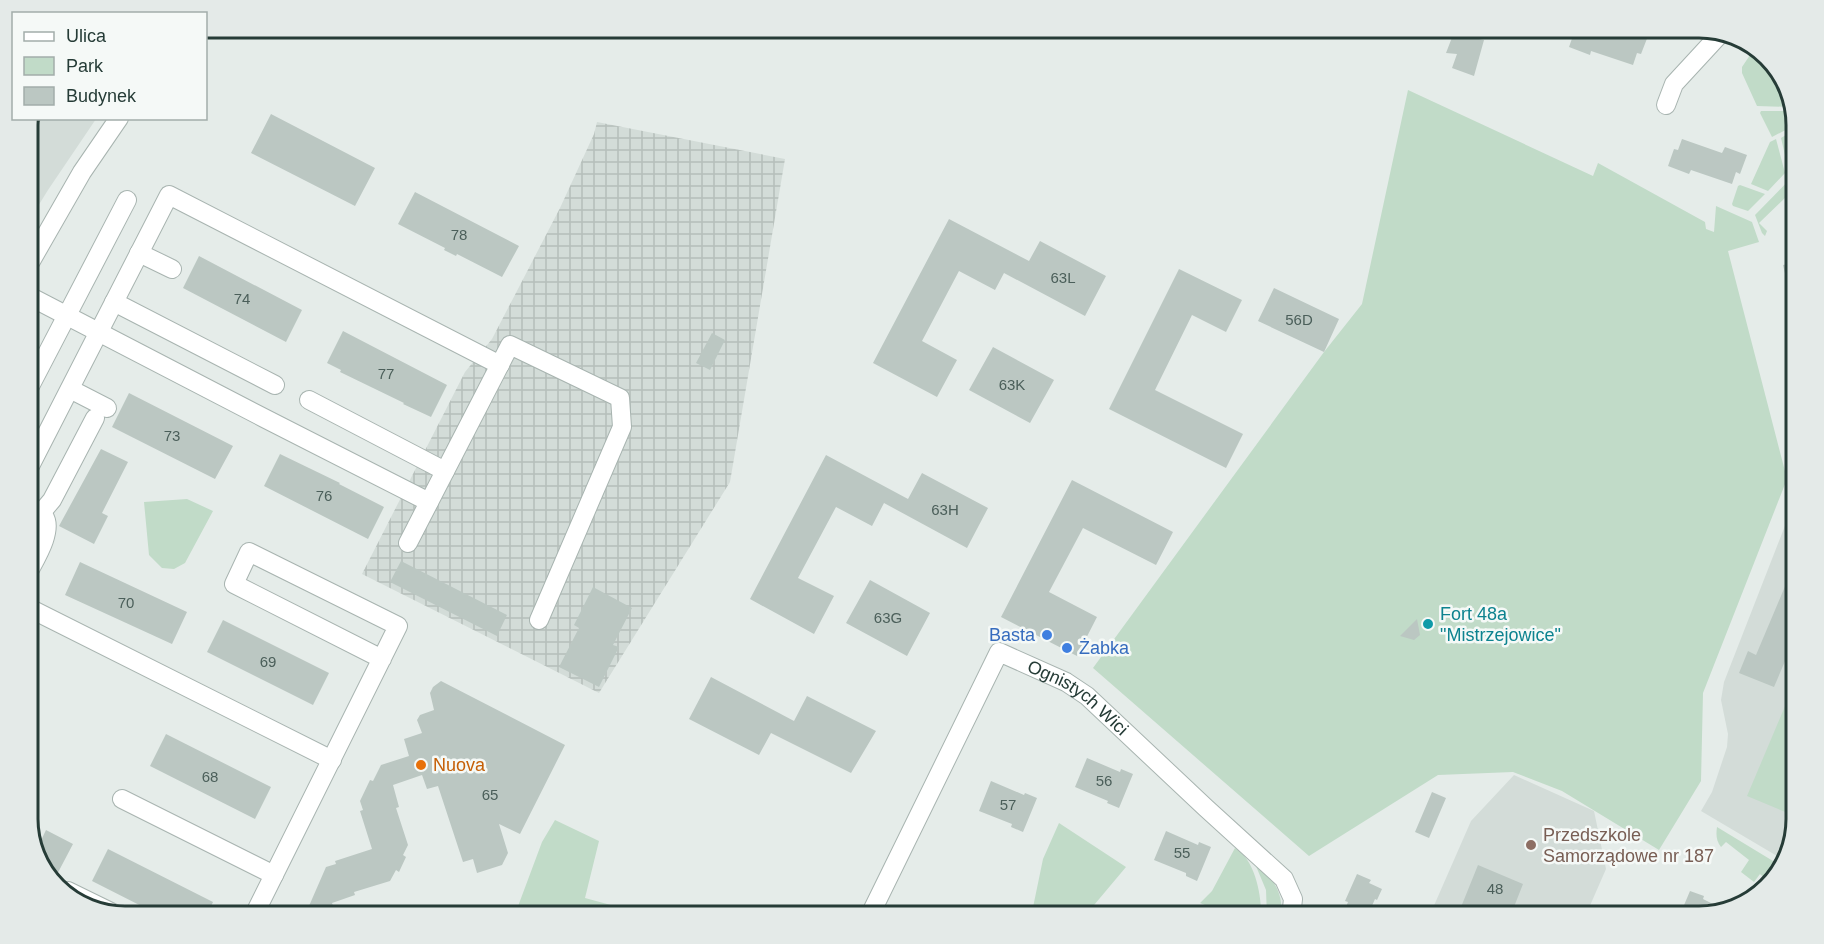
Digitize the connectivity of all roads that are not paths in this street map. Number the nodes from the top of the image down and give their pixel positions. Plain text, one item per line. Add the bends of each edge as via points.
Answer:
1 (1716, 39) edge
2 (1666, 105) dead end
3 (118, 120) edge
4 (127, 200) dead end
5 (38, 249) edge
6 (139, 253) junction
7 (172, 269) dead end
8 (38, 301) edge
9 (114, 302) junction
10 (67, 316) junction
11 (98, 333) junction
12 (500, 365) junction
13 (38, 371) edge
14 (275, 385) dead end
15 (70, 389) junction
16 (309, 400) dead end
17 (38, 451) edge
18 (445, 471) junction
19 (429, 502) junction
20 (38, 508) edge
21 (38, 514) edge
22 (408, 543) dead end
23 (38, 551) edge
24 (38, 613) edge
25 (538, 620) dead end
26 (382, 658) junction
27 (332, 760) junction
28 (122, 799) dead end
29 (274, 875) junction
30 (258, 907) edge
31 (874, 907) edge
32 (1292, 907) edge

1 - 2 street via 1674,84
3 - 5 street
4 - 10 street
6 - 7 street
6 - 9 street
6 - 12 street via 169,195
8 - 10 street
9 - 11 street
9 - 14 street
10 - 11 street
10 - 13 street
11 - 15 street
11 - 19 street
12 - 18 street
12 - 25 street via 510,345 620,398 622,427
15 - 17 street
15 - 20 street via 101,413 52,500
16 - 18 street
18 - 19 street
19 - 22 street
21 - 23 street via 47,524 47,531
24 - 27 street
26 - 26 street via 398,626 249,552 234,584
26 - 27 street
27 - 29 street
28 - 29 street
29 - 30 street
31 - 32 street, Ognistych Wici via 999,652 1066,682 1096,703 1284,879 1293,899

